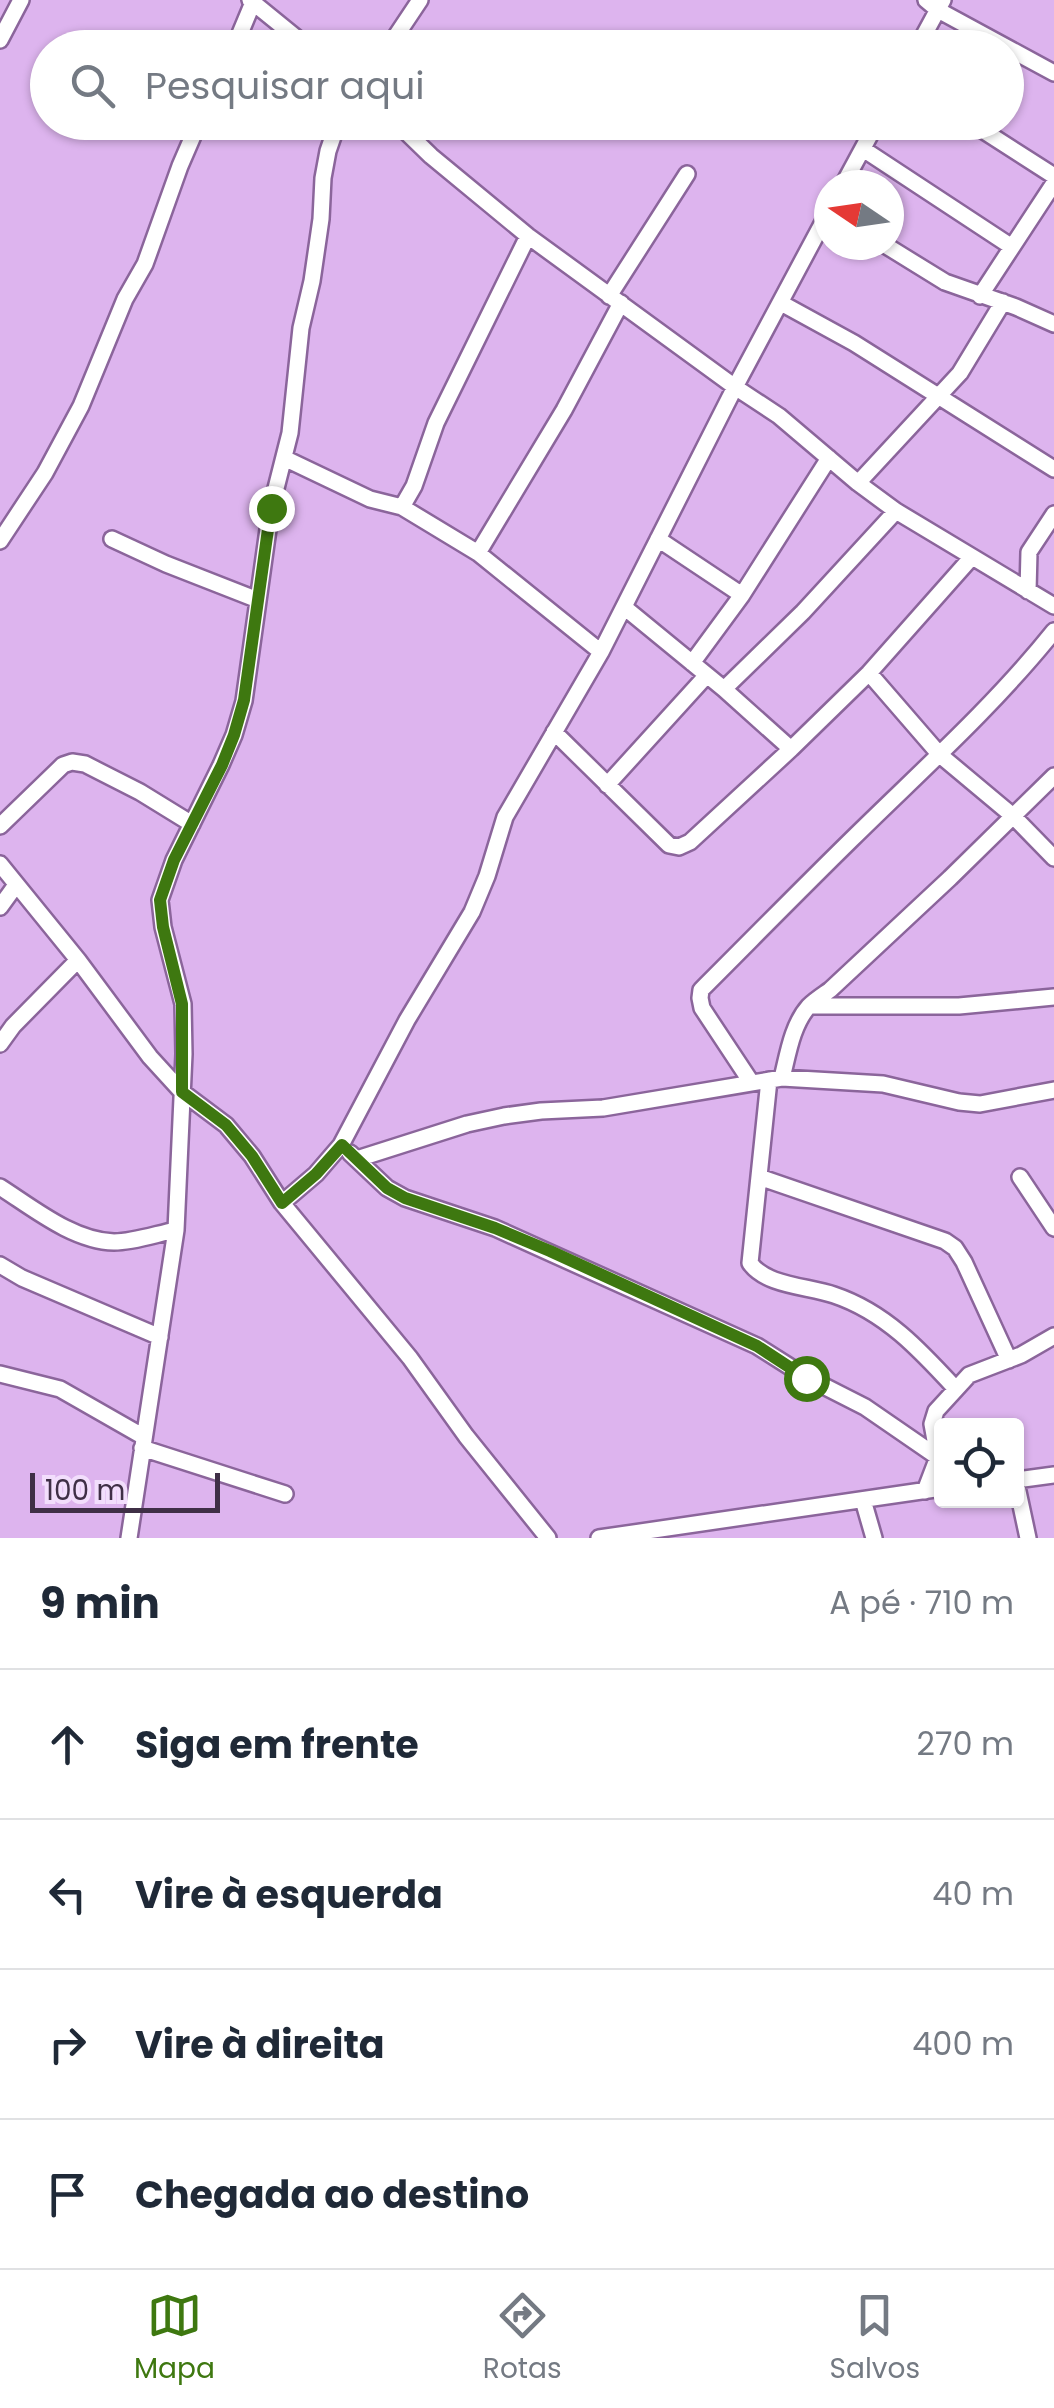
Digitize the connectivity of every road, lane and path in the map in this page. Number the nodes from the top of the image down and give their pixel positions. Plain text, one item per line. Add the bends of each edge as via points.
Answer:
1 (21, 0) edge
2 (420, 0) edge
3 (252, 1) edge
4 (935, 3) edge
5 (241, 30) edge
6 (287, 30) edge
7 (400, 30) edge
8 (925, 30) edge
9 (981, 30) edge
10 (0, 40) edge
11 (1024, 55) edge
12 (1054, 73) edge
13 (192, 140) edge
14 (332, 140) edge
15 (415, 140) edge
16 (867, 140) edge
17 (996, 140) edge
18 (863, 148) junction
19 (851, 170) edge
20 (686, 174) dead end
21 (1054, 180) edge
22 (1038, 207) junction
23 (1054, 214) edge
24 (528, 236) junction
25 (814, 239) edge
26 (1012, 246) junction
27 (904, 257) edge
28 (980, 296) junction
29 (615, 299) junction
30 (1003, 302) junction
31 (780, 304) junction
32 (1054, 324) edge
33 (735, 387) junction
34 (936, 397) junction
35 (284, 458) junction
36 (829, 458) junction
37 (1054, 469) edge
38 (858, 483) junction
39 (402, 507) junction
40 (896, 511) junction
41 (1054, 514) edge
42 (112, 538) dead end
43 (658, 538) junction
44 (0, 541) edge
45 (1029, 552) junction
46 (478, 554) junction
47 (971, 558) junction
48 (1000, 572) junction
49 (1028, 592) junction
50 (742, 595) junction
51 (258, 600) junction
52 (1054, 606) edge
53 (624, 607) junction
54 (1054, 632) edge
55 (601, 652) junction
56 (692, 663) junction
57 (869, 672) junction
58 (707, 675) junction
59 (724, 689) junction
60 (554, 732) junction
61 (791, 750) junction
62 (940, 755) junction
63 (1054, 776) edge
64 (607, 785) junction
65 (1013, 816) junction
66 (192, 824) junction
67 (0, 826) edge
68 (1054, 858) edge
69 (0, 864) edge
70 (16, 885) junction
71 (0, 908) edge
72 (78, 960) junction
73 (1054, 997) edge
74 (810, 1006) junction
75 (0, 1044) edge
76 (775, 1079) junction
77 (751, 1082) junction
78 (1054, 1090) edge
79 (182, 1092) junction
80 (342, 1145) junction
81 (357, 1158) junction
82 (759, 1177) junction
83 (1020, 1177) dead end
84 (0, 1187) edge
85 (282, 1203) junction
86 (1053, 1226) edge
87 (176, 1230) junction
88 (0, 1266) edge
89 (1054, 1336) edge
90 (160, 1337) junction
91 (1008, 1360) junction
92 (0, 1374) edge
93 (955, 1388) junction
94 (934, 1418) edge
95 (143, 1442) junction
96 (934, 1454) edge
97 (1054, 1474) edge
98 (1024, 1480) edge
99 (933, 1490) edge
100 (285, 1494) dead end
101 (863, 1500) junction
102 (1022, 1508) edge
103 (128, 1538) edge
104 (548, 1538) edge
105 (600, 1538) edge
106 (874, 1538) edge
107 (1028, 1538) edge

1 - 10 street
2 - 7 street
3 - 5 street
3 - 6 street
4 - 8 street
4 - 9 street
11 - 12 street
13 - 44 street via 146,264 81,406
14 - 35 street
15 - 24 street
16 - 18 street
17 - 21 street
18 - 19 street
18 - 26 street
20 - 29 street
21 - 22 street
22 - 23 street
22 - 26 street
24 - 29 street
24 - 39 street
25 - 31 street
26 - 28 street
27 - 28 street
28 - 30 street
29 - 33 street
29 - 46 street via 564,410
30 - 32 street
30 - 34 street via 960,373
31 - 33 street
31 - 34 street
33 - 36 street
33 - 43 street
34 - 37 street
34 - 38 street
35 - 39 street
35 - 51 street
36 - 38 street
36 - 50 street
38 - 40 street
39 - 46 street
40 - 47 street
40 - 59 street
41 - 45 street
42 - 51 street
43 - 50 street
43 - 53 street
45 - 48 street
45 - 49 street
46 - 55 street
47 - 48 street
47 - 57 street
48 - 49 street
49 - 52 street
50 - 56 street
51 - 66 street via 239,718
53 - 55 street
53 - 56 street
54 - 62 street
55 - 60 street
56 - 58 street
57 - 61 street
57 - 62 street
58 - 59 street
58 - 64 street
59 - 61 street
60 - 64 street
60 - 80 street via 506,817 472,912
61 - 64 street via 679,847 669,845
62 - 65 street
62 - 77 street via 701,990 702,1008
63 - 65 street
65 - 68 street
65 - 74 street
66 - 67 street via 72,762
66 - 79 street via 160,900 182,1004
69 - 70 street
70 - 71 street
70 - 72 street
72 - 75 street
72 - 79 street
73 - 74 street via 959,1006
74 - 76 street
76 - 77 street
76 - 78 street via 883,1084 980,1104
76 - 82 street
77 - 81 street via 485,1120
79 - 85 street via 226,1125
79 - 87 street
80 - 81 street
80 - 85 street
81 - 96 street via 405,1198 495,1228 757,1346
82 - 91 street via 955,1248
82 - 93 street via 750,1262 756,1272 836,1295 882,1318
83 - 86 street
84 - 87 street via 90,1238 112,1242
85 - 104 street
87 - 90 street
88 - 90 street
89 - 91 street
90 - 95 street
91 - 93 street
92 - 95 street via 60,1389
93 - 94 street
95 - 100 street
95 - 103 street
97 - 98 street
99 - 101 street
101 - 105 street
101 - 106 street
102 - 107 street

